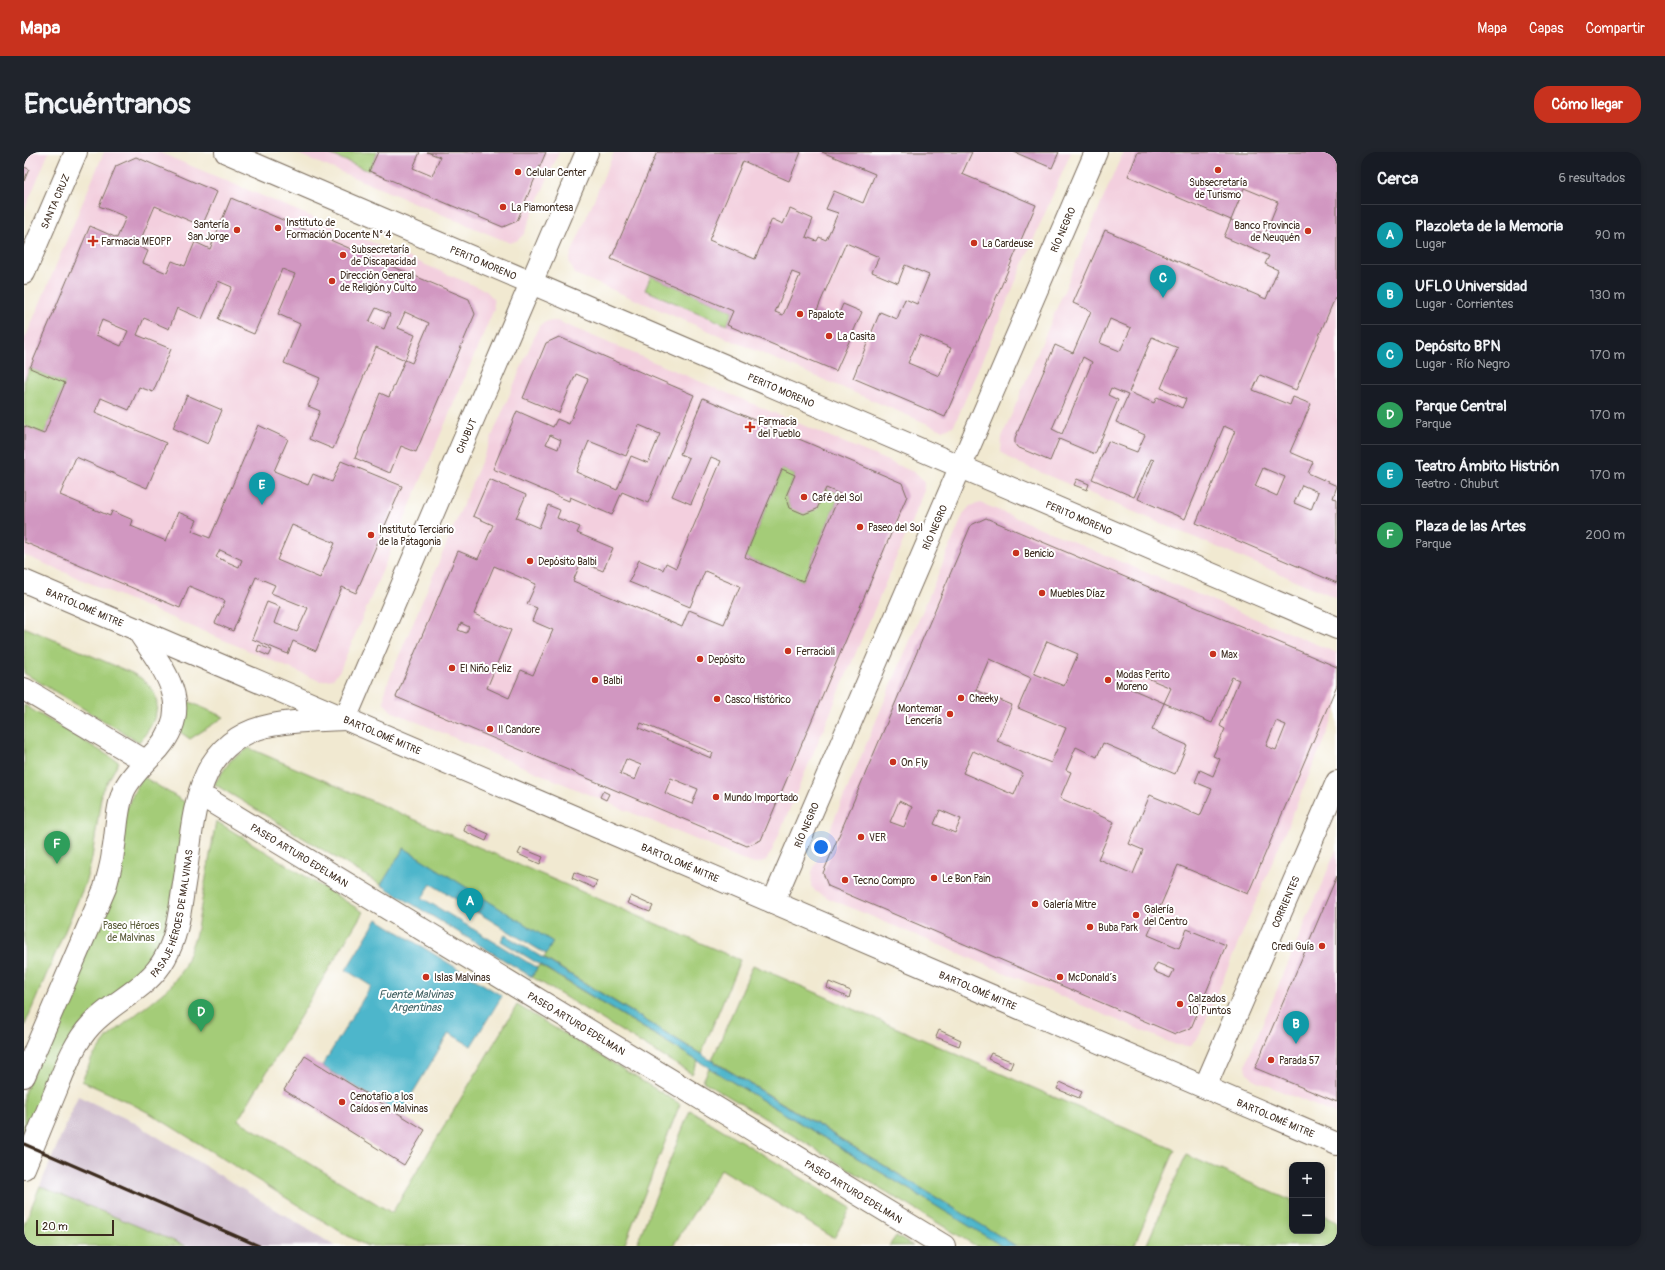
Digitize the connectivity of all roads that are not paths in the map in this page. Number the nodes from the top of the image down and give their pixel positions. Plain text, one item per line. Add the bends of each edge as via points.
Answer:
1 (76, 152) edge
2 (226, 152) edge
3 (587, 152) edge
4 (1096, 152) edge
5 (24, 273) edge
6 (531, 282) junction
7 (961, 467) junction
8 (24, 581) edge
9 (1337, 628) edge
10 (137, 629) junction
11 (24, 689) edge
12 (345, 719) junction
13 (140, 758) dead end
14 (1337, 782) edge
15 (209, 800) dead end
16 (773, 902) junction
17 (24, 1076) edge
18 (1205, 1087) junction
19 (1337, 1144) edge
20 (24, 1168) edge
21 (944, 1246) edge

1 - 5 street, SANTA CRUZ
2 - 6 street, PERITO MORENO
3 - 6 street, CHUBUT
4 - 7 street, RÍO NEGRO
6 - 7 street, PERITO MORENO
6 - 12 street, CHUBUT
7 - 9 street, PERITO MORENO
7 - 16 street, RÍO NEGRO
8 - 10 street, BARTOLOMÉ MITRE
10 - 12 street, BARTOLOMÉ MITRE
10 - 17 street via 173,688 175,720 166,739 131,780 121,797 114,852 105,888
11 - 13 street
12 - 16 street, BARTOLOMÉ MITRE
12 - 20 street, PASAJE HÉROES DE MALVINAS via 288,722 256,729 231,741 215,758 203,781 196,807 172,944 148,981 105,1012 82,1036
14 - 18 street, CORRIENTES
15 - 21 street, PASEO ARTURO EDELMAN
16 - 18 street, BARTOLOMÉ MITRE
18 - 19 street, BARTOLOMÉ MITRE

